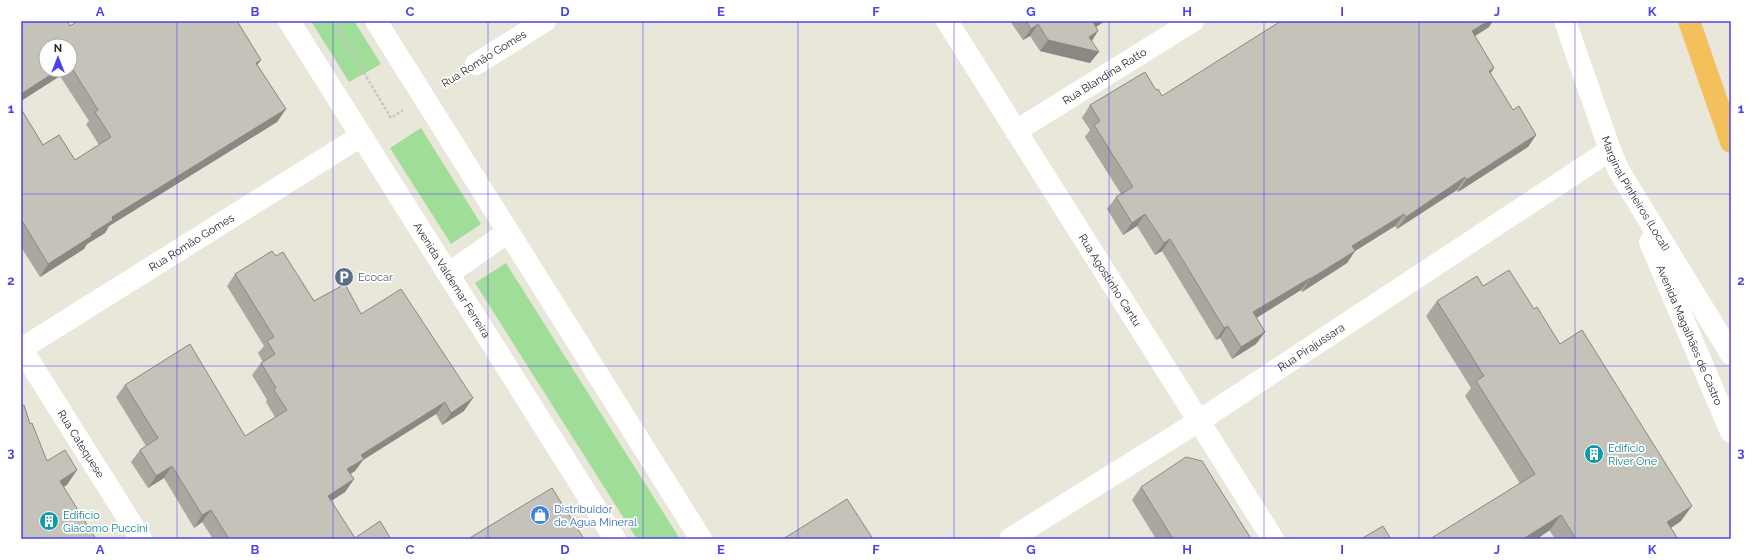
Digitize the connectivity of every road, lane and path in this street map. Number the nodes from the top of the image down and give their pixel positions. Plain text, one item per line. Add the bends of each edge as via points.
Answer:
1 (288, 21) edge
2 (333, 21) edge
3 (376, 21) edge
4 (545, 21) edge
5 (947, 21) edge
6 (1193, 21) edge
7 (1565, 21) edge
8 (1689, 21) edge
9 (476, 64) joint
10 (423, 97) junction
11 (391, 118) dead end
12 (1016, 131) junction
13 (361, 136) junction
14 (1731, 142) edge
15 (1610, 150) junction
16 (1619, 171) junction
17 (508, 232) junction
18 (448, 274) junction
19 (21, 348) edge
20 (1731, 354) edge
21 (1199, 421) junction
22 (1731, 432) edge
23 (141, 539) edge
24 (615, 539) edge
25 (701, 539) edge
26 (1010, 539) edge
27 (1273, 539) edge

1 - 13 street, Avenida Valdemar Ferreira
2 - 11 path
3 - 10 street
4 - 9 street, Rua Romão Gomes
5 - 12 street, Rua Agostinho Cantu
6 - 12 street, Rua Blandina Ratto
7 - 15 street, Marginal Pinheiros (Local)
8 - 14 highway
9 - 10 path, Rua Romão Gomes
10 - 17 street
12 - 21 street, Rua Agostinho Cantu
13 - 18 street, Avenida Valdemar Ferreira
13 - 19 street, Rua Romão Gomes
15 - 16 street, Marginal Pinheiros (Local)
15 - 21 street, Rua Pirajussara
16 - 20 street, Marginal Pinheiros (Local)
16 - 22 street, Avenida Magalhães de Castro
17 - 18 street
17 - 25 street
18 - 24 street, Avenida Valdemar Ferreira
19 - 23 street, Rua Catequese
21 - 26 street, Rua Pirajussara
21 - 27 street, Rua Agostinho Cantu

